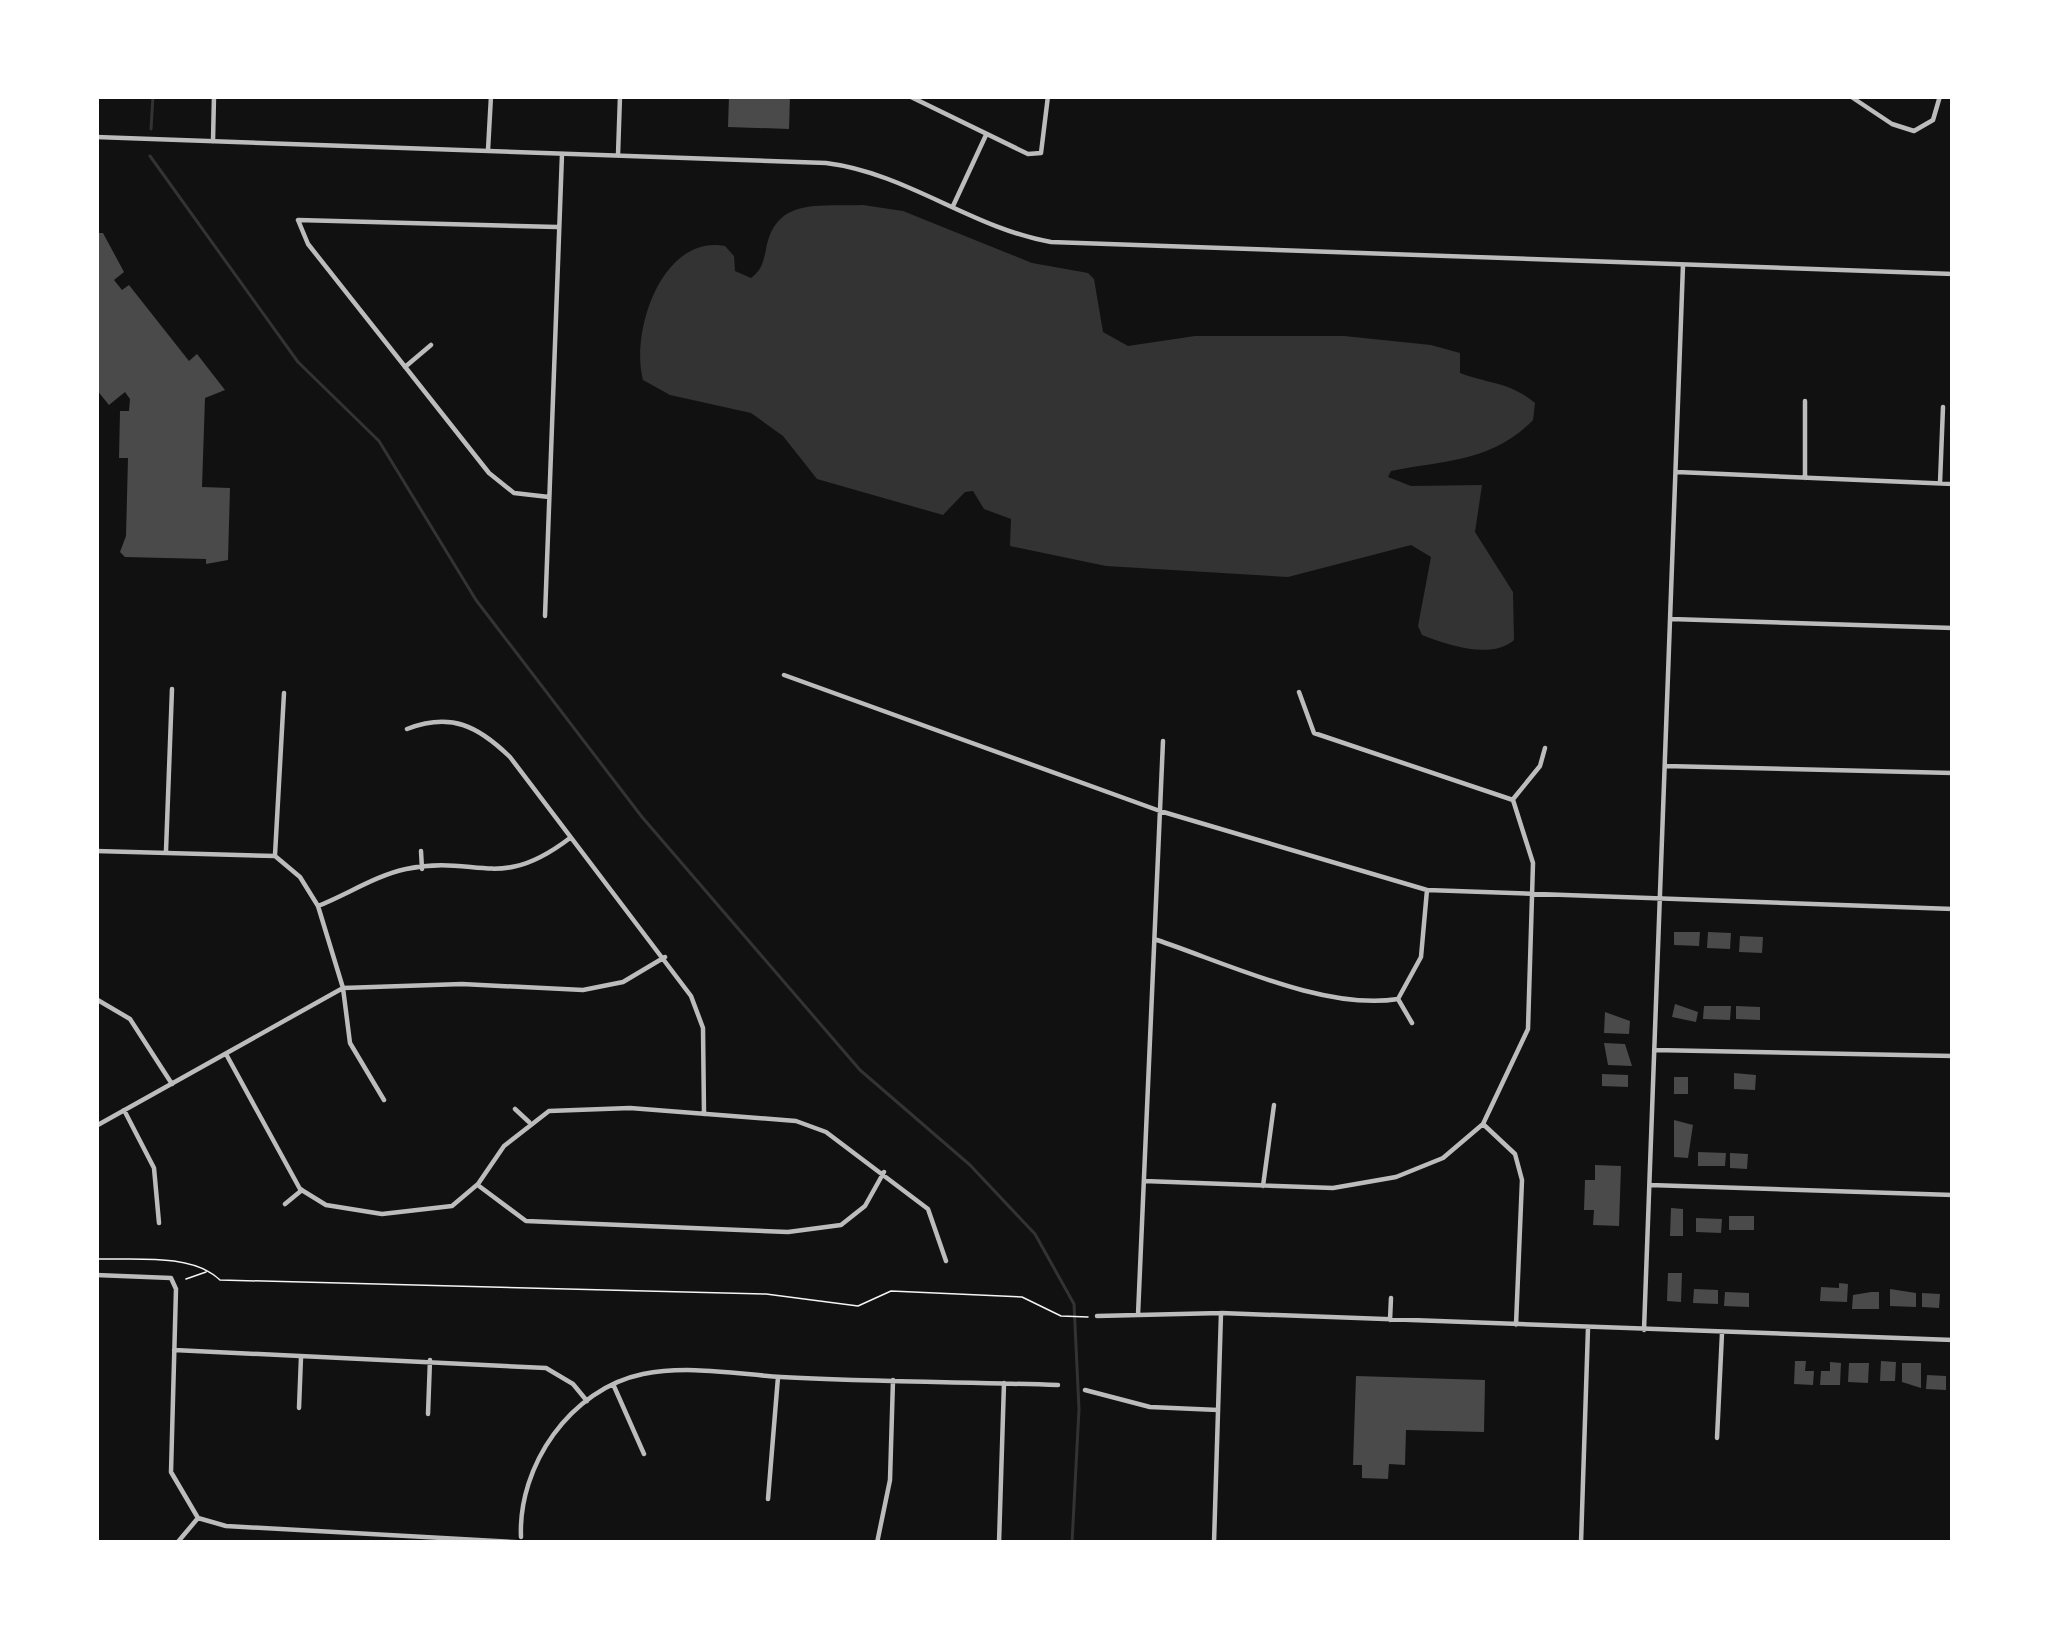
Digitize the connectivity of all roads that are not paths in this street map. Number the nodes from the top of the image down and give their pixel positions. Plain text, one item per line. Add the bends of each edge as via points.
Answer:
1 (214, 96) edge
2 (490, 96) edge
3 (620, 96) edge
4 (909, 96) edge
5 (1048, 96) edge
6 (1850, 96) edge
7 (1940, 96) edge
8 (986, 135) junction
9 (96, 136) edge
10 (213, 141) junction
11 (488, 151) junction
12 (562, 154) junction
13 (618, 154) junction
14 (952, 207) junction
15 (557, 227) junction
16 (1683, 265) junction
17 (1953, 274) edge
18 (431, 345) dead end
19 (405, 367) junction
20 (1805, 400) dead end
21 (1943, 407) dead end
22 (1676, 472) junction
23 (1805, 478) junction
24 (1940, 484) junction
25 (1953, 484) edge
26 (548, 496) junction
27 (545, 616) dead end
28 (1670, 619) junction
29 (1953, 628) edge
30 (784, 675) dead end
31 (172, 689) dead end
32 (1299, 692) dead end
33 (284, 693) dead end
34 (407, 729) dead end
35 (1163, 741) dead end
36 (1545, 748) dead end
37 (1665, 766) junction
38 (1953, 773) edge
39 (1513, 800) junction
40 (1160, 812) junction
41 (569, 838) junction
42 (96, 851) edge
43 (421, 851) dead end
44 (166, 853) junction
45 (274, 856) junction
46 (422, 869) junction
47 (1427, 890) junction
48 (1532, 897) junction
49 (1660, 899) junction
50 (318, 906) junction
51 (1953, 909) edge
52 (1155, 940) junction
53 (665, 957) junction
54 (343, 988) junction
55 (96, 999) edge
56 (1398, 999) junction
57 (1412, 1022) dead end
58 (1654, 1050) junction
59 (226, 1054) junction
60 (1953, 1056) edge
61 (172, 1084) junction
62 (384, 1100) dead end
63 (1274, 1106) dead end
64 (515, 1108) dead end
65 (124, 1110) junction
66 (704, 1114) junction
67 (529, 1122) junction
68 (1483, 1124) junction
69 (96, 1126) edge
70 (884, 1172) junction
71 (1144, 1181) junction
72 (478, 1184) junction
73 (1649, 1185) junction
74 (1262, 1186) junction
75 (302, 1190) junction
76 (1953, 1195) edge
77 (285, 1204) dead end
78 (159, 1223) dead end
79 (946, 1261) dead end
80 (96, 1275) edge
81 (1391, 1298) dead end
82 (1221, 1313) junction
83 (1138, 1315) junction
84 (1097, 1316) dead end
85 (1390, 1320) junction
86 (1516, 1325) junction
87 (1588, 1328) junction
88 (1644, 1330) junction
89 (1722, 1334) junction
90 (1953, 1340) edge
91 (174, 1350) junction
92 (301, 1357) junction
93 (430, 1360) junction
94 (778, 1377) junction
95 (893, 1380) junction
96 (1004, 1383) junction
97 (613, 1384) junction
98 (1058, 1384) dead end
99 (1085, 1390) dead end
100 (587, 1401) junction
101 (299, 1408) dead end
102 (1218, 1410) junction
103 (428, 1414) dead end
104 (1717, 1438) dead end
105 (644, 1454) dead end
106 (767, 1499) dead end
107 (198, 1518) junction
108 (522, 1540) junction
109 (177, 1543) edge
110 (532, 1543) edge
111 (877, 1543) edge
112 (999, 1543) edge
113 (1214, 1543) edge
114 (1581, 1543) edge

1 - 10 street
2 - 11 street
3 - 13 street
4 - 8 street
5 - 8 street via 1041,153
6 - 7 street via 1914,131 1933,120
8 - 14 street
9 - 10 street
10 - 11 street
11 - 12 street
12 - 13 street
12 - 15 street
13 - 14 street via 847,166
14 - 16 street via 1051,242
15 - 19 street via 298,220 308,244
15 - 26 street
16 - 17 street
16 - 22 street
18 - 19 street
19 - 26 street via 489,473 514,493
20 - 23 street
21 - 24 street
22 - 23 street
22 - 28 street
23 - 24 street
24 - 25 street
26 - 27 street
28 - 29 street
28 - 37 street
30 - 40 street
31 - 44 street
32 - 39 street via 1314,733
33 - 45 street
34 - 41 street via 460,721 486,734
35 - 40 street
36 - 39 street
37 - 38 street
37 - 49 street
39 - 48 street via 1533,862
40 - 47 street
40 - 52 street
41 - 46 street via 524,867
41 - 53 street
42 - 44 street
43 - 46 street
44 - 45 street
45 - 50 street
46 - 50 street
47 - 48 street
47 - 56 street via 1420,958
48 - 49 street
48 - 68 street via 1528,1029
49 - 51 street
49 - 58 street
50 - 54 street
52 - 56 street via 1332,996 1367,1004
52 - 71 street
53 - 54 street via 623,982 583,990
53 - 66 street via 703,1028
54 - 59 street
54 - 62 street via 350,1043
55 - 61 street via 130,1019
56 - 57 street
58 - 60 street
58 - 73 street
59 - 61 street
59 - 75 street
61 - 65 street
63 - 74 street
64 - 67 street
65 - 69 street
65 - 78 street via 154,1168
66 - 67 street via 568,1108
66 - 70 street via 812,1125
67 - 72 street
68 - 74 street via 1443,1158 1396,1177 1333,1188
68 - 86 street via 1515,1154 1522,1180
70 - 72 street via 866,1205 842,1225 788,1232 526,1221
70 - 79 street via 936,1219
71 - 74 street
71 - 83 street
72 - 75 street via 452,1206 399,1214 326,1205
73 - 76 street
73 - 88 street
75 - 77 street
80 - 91 street via 171,1278
81 - 85 street
82 - 83 street
82 - 85 street
82 - 102 street
83 - 84 street
85 - 86 street
86 - 87 street
87 - 88 street
87 - 114 street
88 - 89 street
89 - 90 street
89 - 104 street
91 - 92 street
91 - 107 street via 171,1472
92 - 93 street
92 - 101 street
93 - 100 street via 546,1368
93 - 103 street
94 - 95 street
94 - 97 street via 645,1373
94 - 106 street
95 - 96 street
95 - 111 street via 890,1480
96 - 98 street
96 - 112 street
97 - 100 street
97 - 105 street
99 - 102 street via 1150,1407
100 - 108 street via 532,1469 520,1506
102 - 113 street
107 - 108 street via 226,1526
107 - 109 street
108 - 110 street

